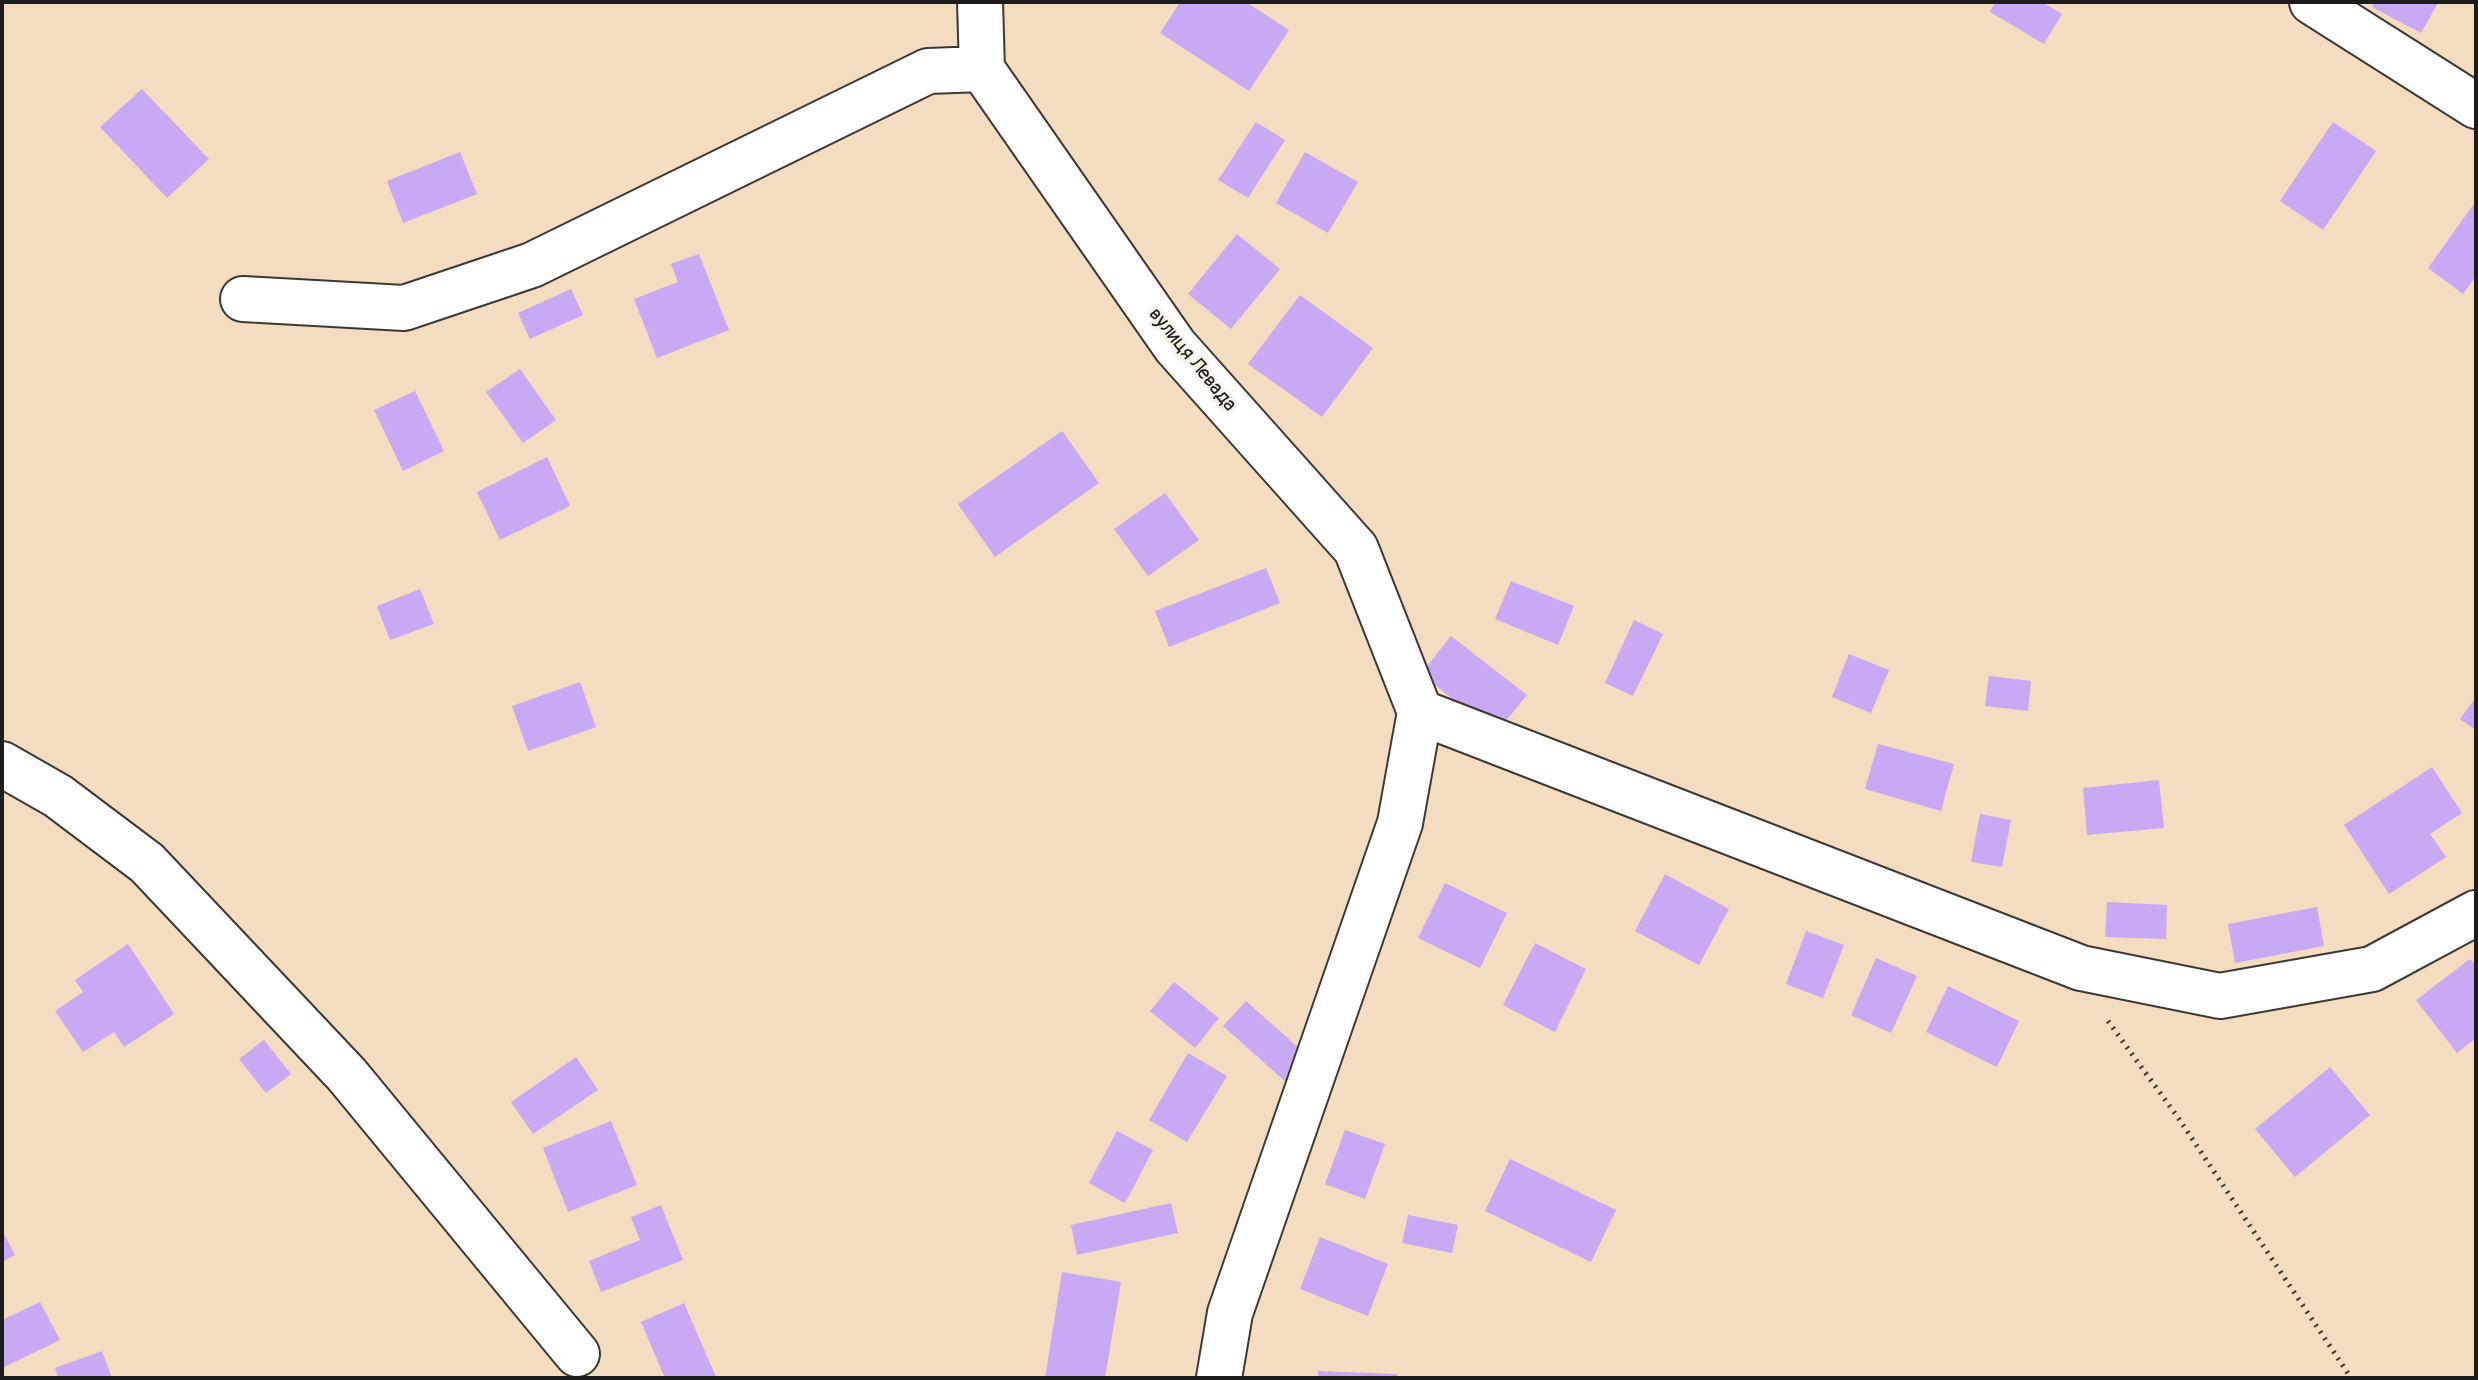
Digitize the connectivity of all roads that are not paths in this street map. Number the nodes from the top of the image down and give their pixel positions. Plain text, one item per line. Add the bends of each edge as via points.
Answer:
1 (980, 2) edge
2 (2312, 2) edge
3 (982, 69) junction
4 (2476, 106) edge
5 (243, 299) dead end
6 (1420, 712) junction
7 (2, 764) edge
8 (2476, 913) edge
9 (577, 1354) dead end
10 (1219, 1378) edge

1 - 3 street
2 - 4 street
3 - 5 street via 928,71 532,265 404,308
3 - 6 street, вулиця Левада via 1175,346 1356,549
6 - 8 street via 2081,968 2220,996 2372,969
6 - 10 street via 1400,823 1230,1313
7 - 9 street via 58,796 147,863 347,1075

